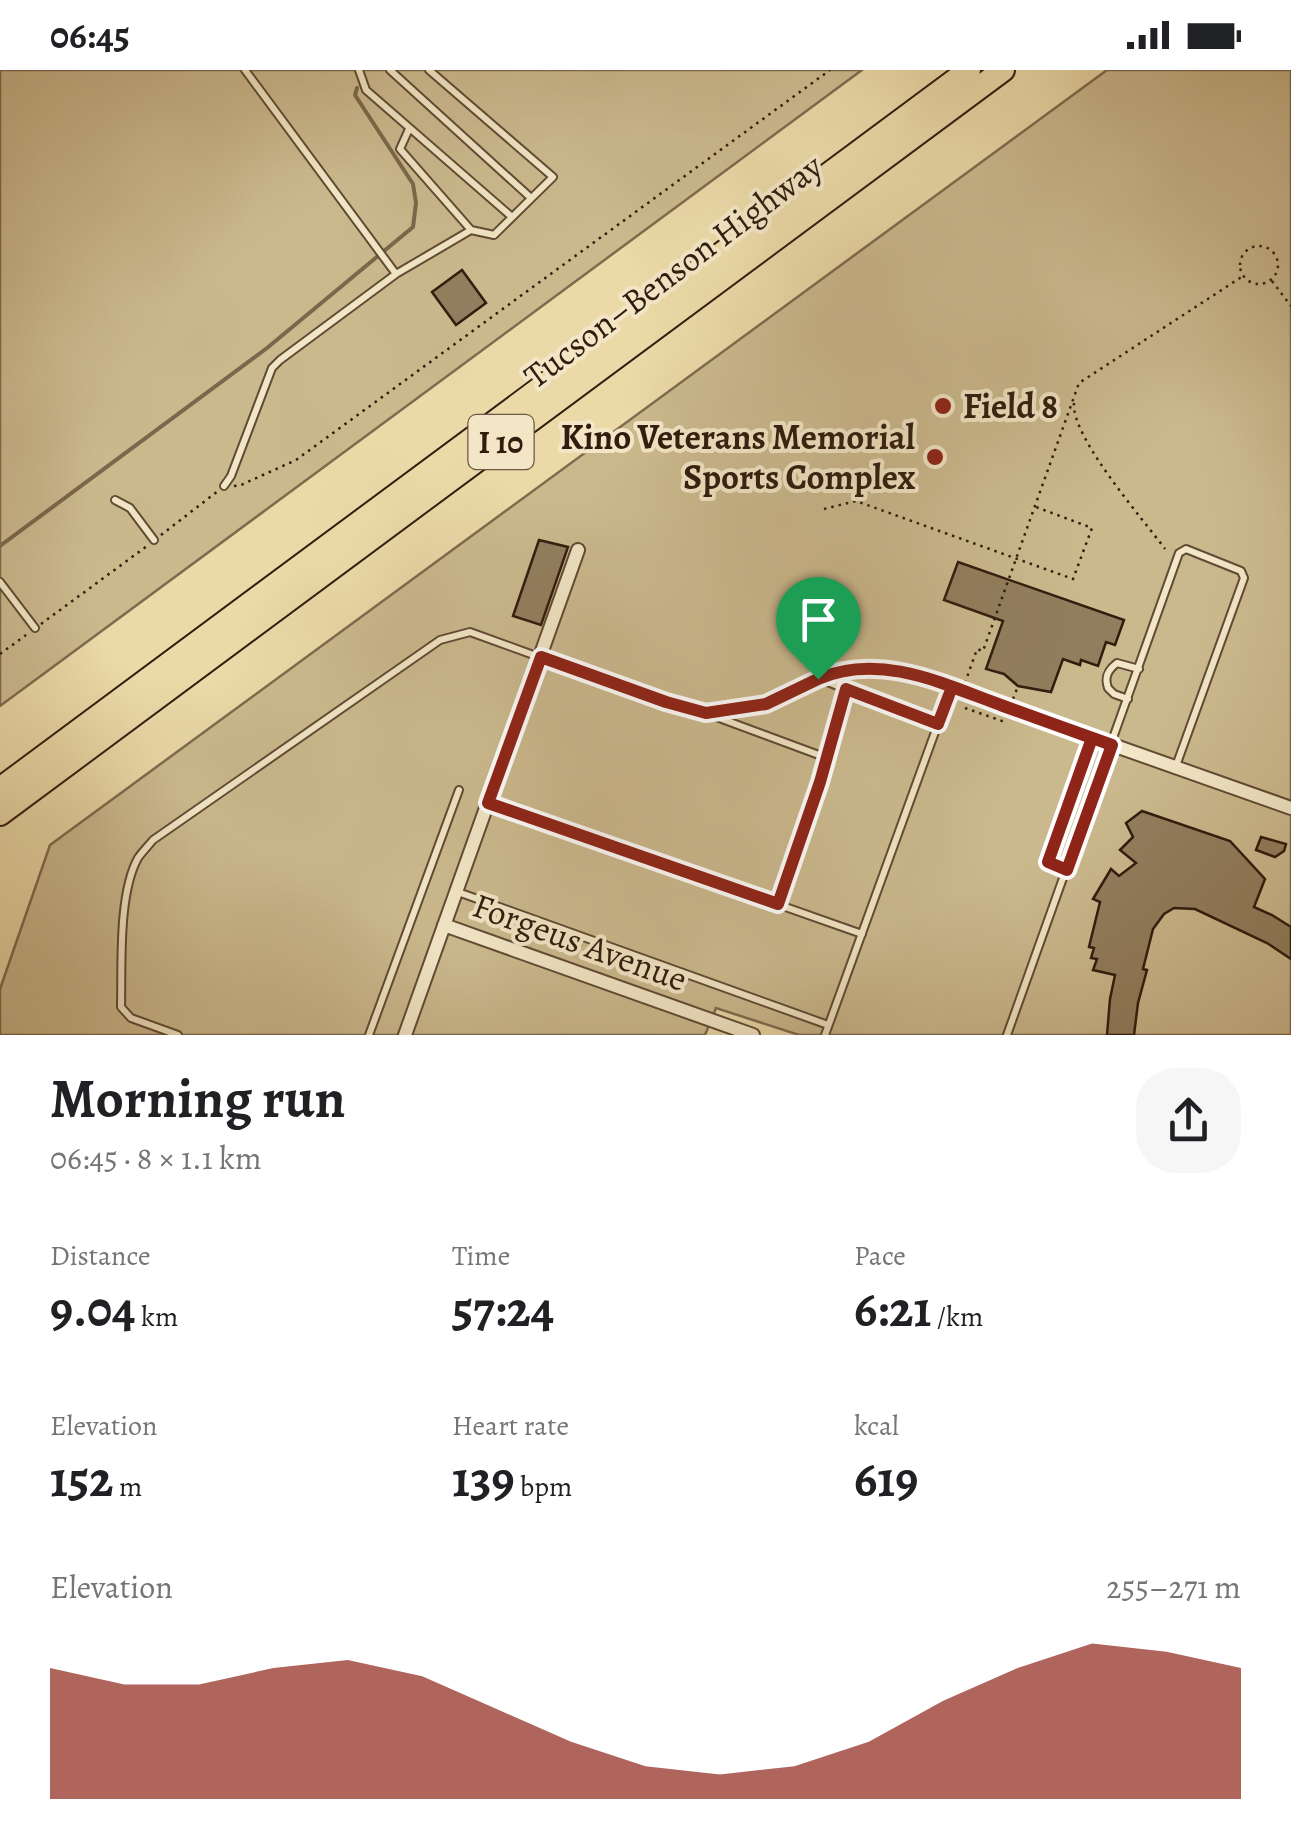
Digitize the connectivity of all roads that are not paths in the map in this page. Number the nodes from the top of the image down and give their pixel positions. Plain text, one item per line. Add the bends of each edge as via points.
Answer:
1 (245, 70) edge
2 (358, 70) edge
3 (390, 70) edge
4 (429, 70) edge
5 (969, 70) edge
6 (1003, 70) edge
7 (409, 129) junction
8 (531, 198) junction
9 (512, 217) junction
10 (471, 230) junction
11 (396, 274) junction
12 (224, 486) road end
13 (115, 500) dead end
14 (154, 540) road end
15 (578, 550) dead end
16 (0, 582) edge
17 (36, 628) road end
18 (541, 657) junction
19 (1139, 669) junction
20 (818, 679) junction
21 (958, 685) junction
22 (846, 689) junction
23 (1128, 699) junction
24 (706, 713) junction
25 (938, 724) junction
26 (1092, 738) junction
27 (1112, 745) junction
28 (827, 758) junction
29 (1176, 767) junction
30 (0, 790) edge
31 (459, 790) dead end
32 (488, 803) junction
33 (1291, 808) edge
34 (0, 814) edge
35 (1067, 870) junction
36 (456, 891) junction
37 (778, 904) junction
38 (444, 925) junction
39 (862, 934) junction
40 (828, 1025) junction
41 (178, 1035) edge
42 (368, 1035) edge
43 (405, 1035) edge
44 (753, 1035) edge
45 (825, 1035) edge
46 (1007, 1035) edge

1 - 11 lane
2 - 7 lane via 366,90
3 - 8 lane
4 - 8 lane via 553,177
5 - 30 highway, Tucson–Benson Highway / I 10
6 - 34 highway, Tucson–Benson Highway / I 10
7 - 9 lane
7 - 10 lane via 400,149
8 - 9 lane
9 - 10 lane via 494,235
10 - 11 lane
11 - 12 lane via 272,368
13 - 14 lane via 130,508
15 - 18 street
16 - 17 lane
18 - 24 street
18 - 32 street
18 - 41 lane via 470,632 440,640 154,840 138,858 128,889 121,1007 131,1018
19 - 23 lane
19 - 23 lane via 1117,663 1107,674 1108,688
19 - 29 lane via 1179,554 1186,549 1241,570 1244,578
20 - 21 street via 879,668
20 - 22 lane
20 - 24 street via 766,704
21 - 25 lane
21 - 26 street
22 - 25 lane
22 - 28 lane
23 - 27 lane
24 - 28 lane
25 - 39 lane
26 - 27 street
26 - 35 lane via 1048,862
27 - 29 street
27 - 35 lane
28 - 37 lane
29 - 33 street
31 - 42 lane
32 - 36 street
32 - 37 lane
35 - 46 lane
36 - 38 street
36 - 40 lane
37 - 39 lane
38 - 43 street
38 - 44 street, Forgeus Avenue
39 - 40 lane
40 - 45 lane

